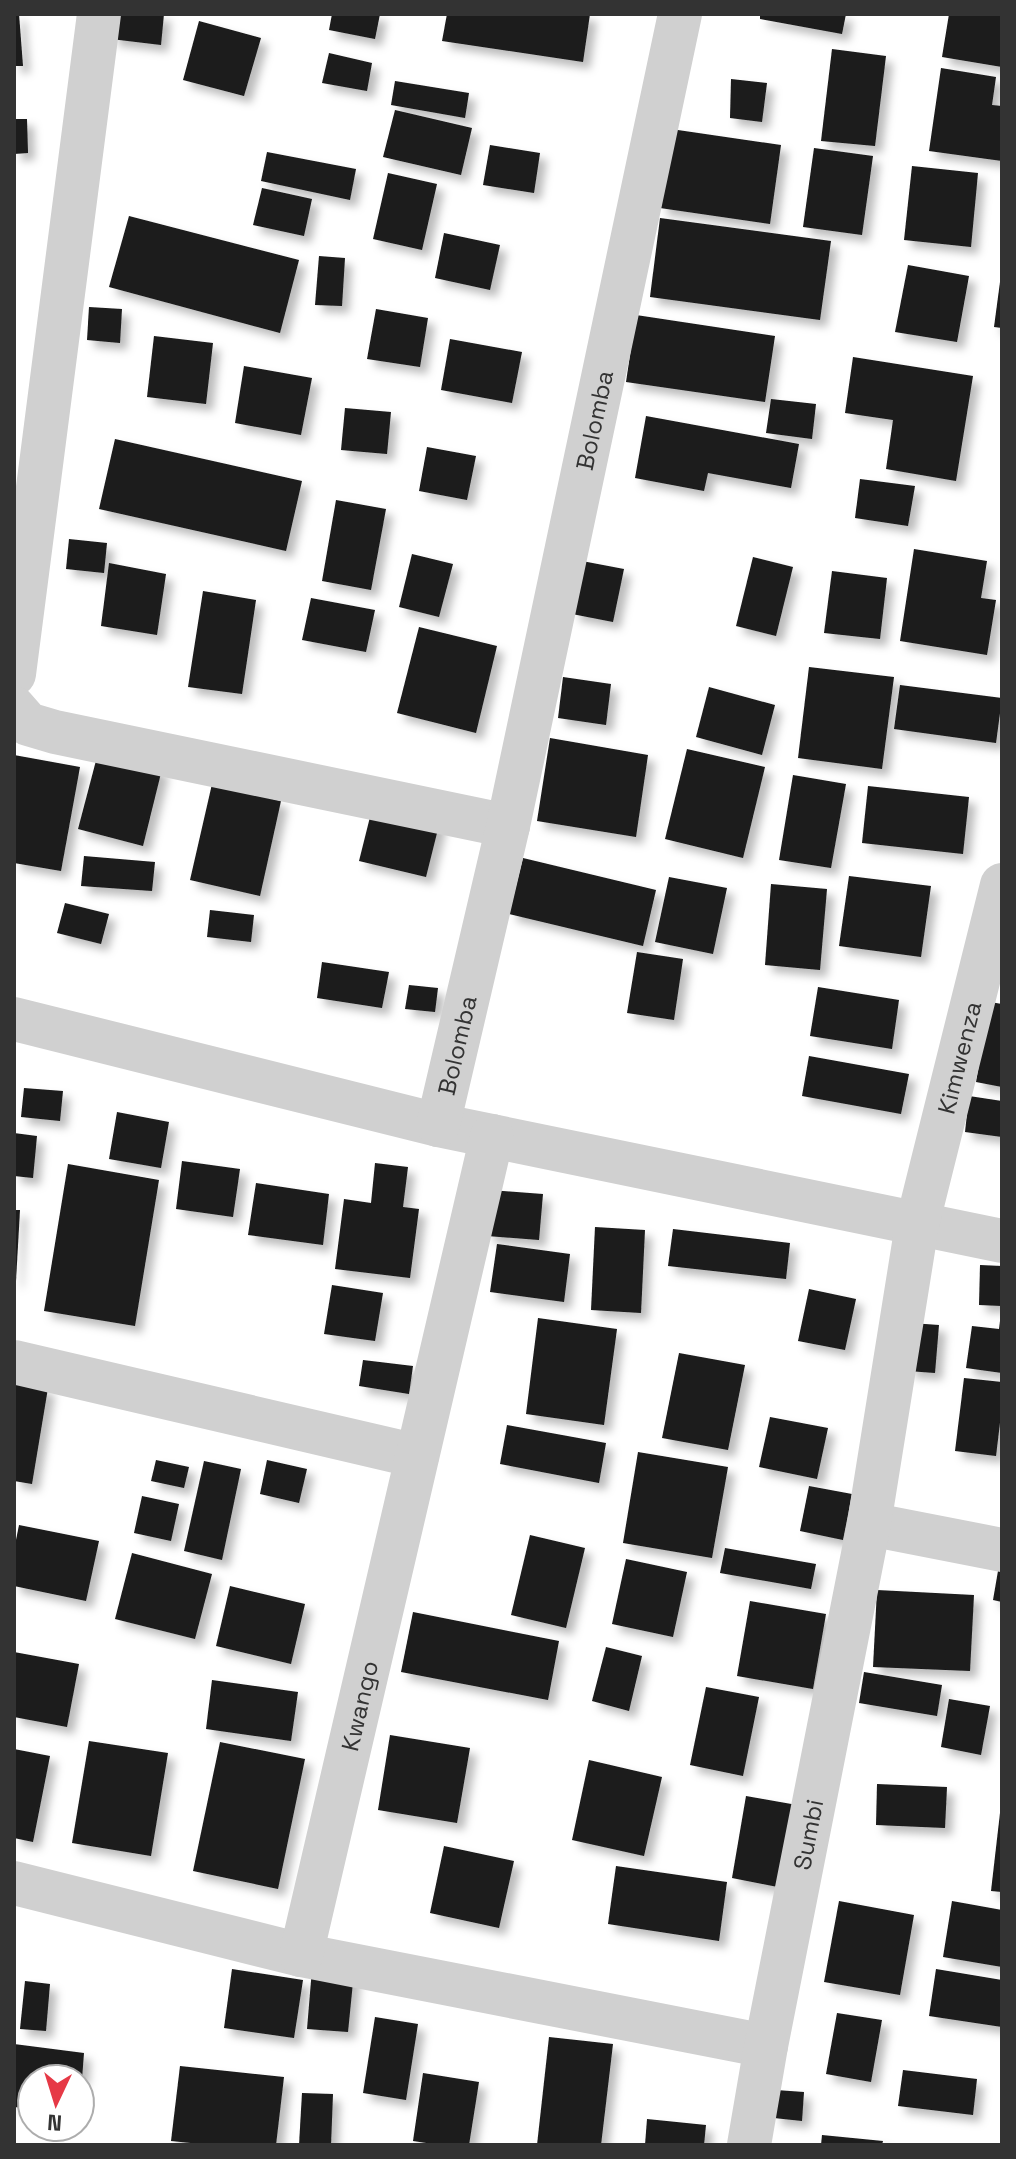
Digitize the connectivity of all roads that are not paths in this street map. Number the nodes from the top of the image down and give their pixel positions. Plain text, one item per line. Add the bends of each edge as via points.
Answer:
1 (99, 14) edge
2 (680, 14) edge
3 (16, 649) edge
4 (14, 708) edge
5 (508, 826) junction
6 (1002, 889) edge
7 (14, 1019) edge
8 (438, 1125) junction
9 (492, 1136) junction
10 (917, 1225) junction
11 (1002, 1241) edge
12 (14, 1362) edge
13 (417, 1456) junction
14 (869, 1524) junction
15 (1002, 1550) edge
16 (14, 1883) edge
17 (301, 1955) junction
18 (766, 2046) junction
19 (749, 2145) edge

1 - 3 street
2 - 5 street, Bolomba
4 - 5 street via 28,724 55,732
5 - 8 street, Bolomba
6 - 10 street, Kimwenza
7 - 8 street
8 - 9 street
9 - 10 street
9 - 13 street, Kwango
10 - 11 street
10 - 14 street, Sumbi
12 - 13 street
13 - 17 street, Kwango
14 - 15 street
14 - 18 street, Sumbi
16 - 17 street
17 - 18 street
18 - 19 street, Sumbi

